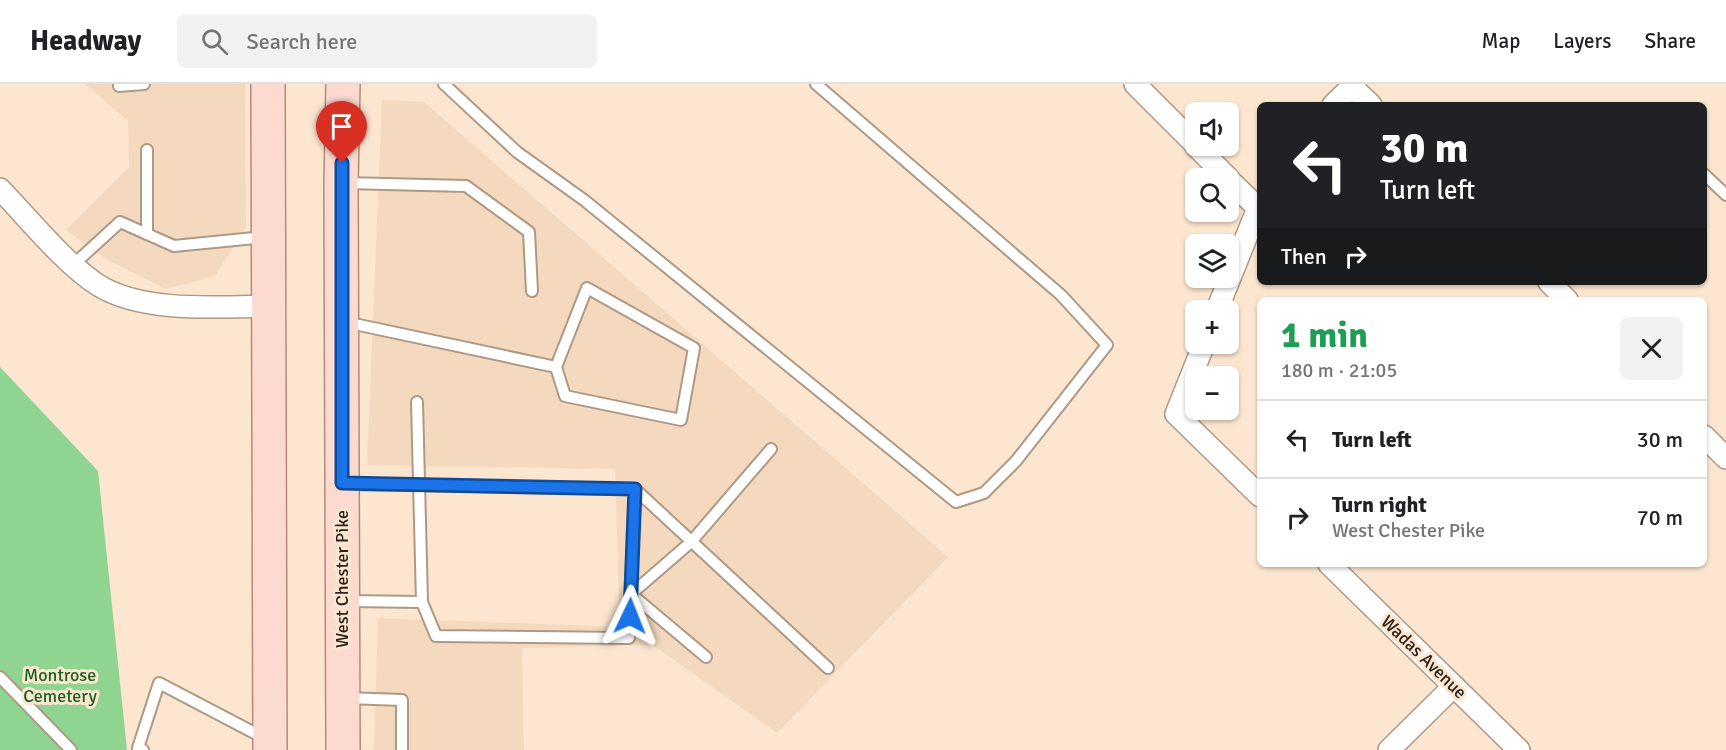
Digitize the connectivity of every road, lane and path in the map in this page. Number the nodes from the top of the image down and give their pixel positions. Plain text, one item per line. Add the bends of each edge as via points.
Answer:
1 (144, 84) edge
2 (268, 84) edge
3 (343, 84) edge
4 (444, 84) edge
5 (816, 84) edge
6 (1135, 84) edge
7 (1353, 85) edge
8 (119, 86) edge
9 (1336, 102) edge
10 (1368, 102) edge
11 (1185, 134) edge
12 (147, 150) dead end
13 (1206, 156) edge
14 (1218, 168) edge
15 (1707, 177) edge
16 (341, 183) junction
17 (1239, 188) edge
18 (0, 189) edge
19 (1726, 195) edge
20 (1257, 203) edge
21 (1257, 210) edge
22 (147, 234) junction
23 (268, 237) junction
24 (73, 264) junction
25 (1552, 285) edge
26 (532, 291) dead end
27 (1564, 297) edge
28 (1221, 300) edge
29 (268, 306) junction
30 (341, 321) junction
31 (1200, 354) edge
32 (556, 367) junction
33 (417, 402) dead end
34 (1707, 439) edge
35 (771, 449) dead end
36 (1726, 458) edge
37 (342, 483) junction
38 (419, 485) junction
39 (635, 489) junction
40 (1257, 493) edge
41 (691, 542) junction
42 (1332, 567) edge
43 (631, 594) junction
44 (342, 601) junction
45 (422, 602) junction
46 (706, 657) dead end
47 (828, 668) dead end
48 (0, 677) edge
49 (1454, 686) junction
50 (342, 697) junction
51 (270, 746) edge
52 (71, 750) edge
53 (143, 750) edge
54 (343, 750) edge
55 (402, 750) edge
56 (1389, 750) edge
57 (1519, 750) edge

1 - 8 lane
2 - 23 main road
3 - 16 main road, West Chester Pike
4 - 5 lane via 517,152 584,200 956,502 984,493 1016,461 1107,345 1061,295
6 - 11 street
7 - 9 street
7 - 10 street
12 - 22 lane
13 - 14 street
15 - 19 lane
16 - 26 lane via 466,186 529,232
16 - 30 main road, West Chester Pike
17 - 20 street
18 - 24 street
21 - 28 street
22 - 23 lane via 174,246
22 - 24 lane via 120,222
23 - 29 main road
24 - 29 street via 99,286 150,304
25 - 27 street
29 - 51 main road
30 - 32 lane
30 - 37 main road, West Chester Pike
31 - 40 street via 1176,414
32 - 32 lane via 566,396 681,420 694,348 587,288
33 - 38 lane
34 - 36 street
35 - 41 lane
37 - 38 lane
37 - 44 main road, West Chester Pike
38 - 39 lane
38 - 45 lane
39 - 41 lane
39 - 43 lane
41 - 43 lane
41 - 47 lane
42 - 49 street, Wadas Avenue
43 - 45 lane via 629,638 436,636
43 - 46 lane
44 - 45 lane
44 - 50 main road, West Chester Pike
48 - 52 lane
49 - 56 street
49 - 57 street, Wadas Avenue
50 - 54 main road, West Chester Pike
50 - 55 lane via 402,700
51 - 53 lane via 159,682 138,748

